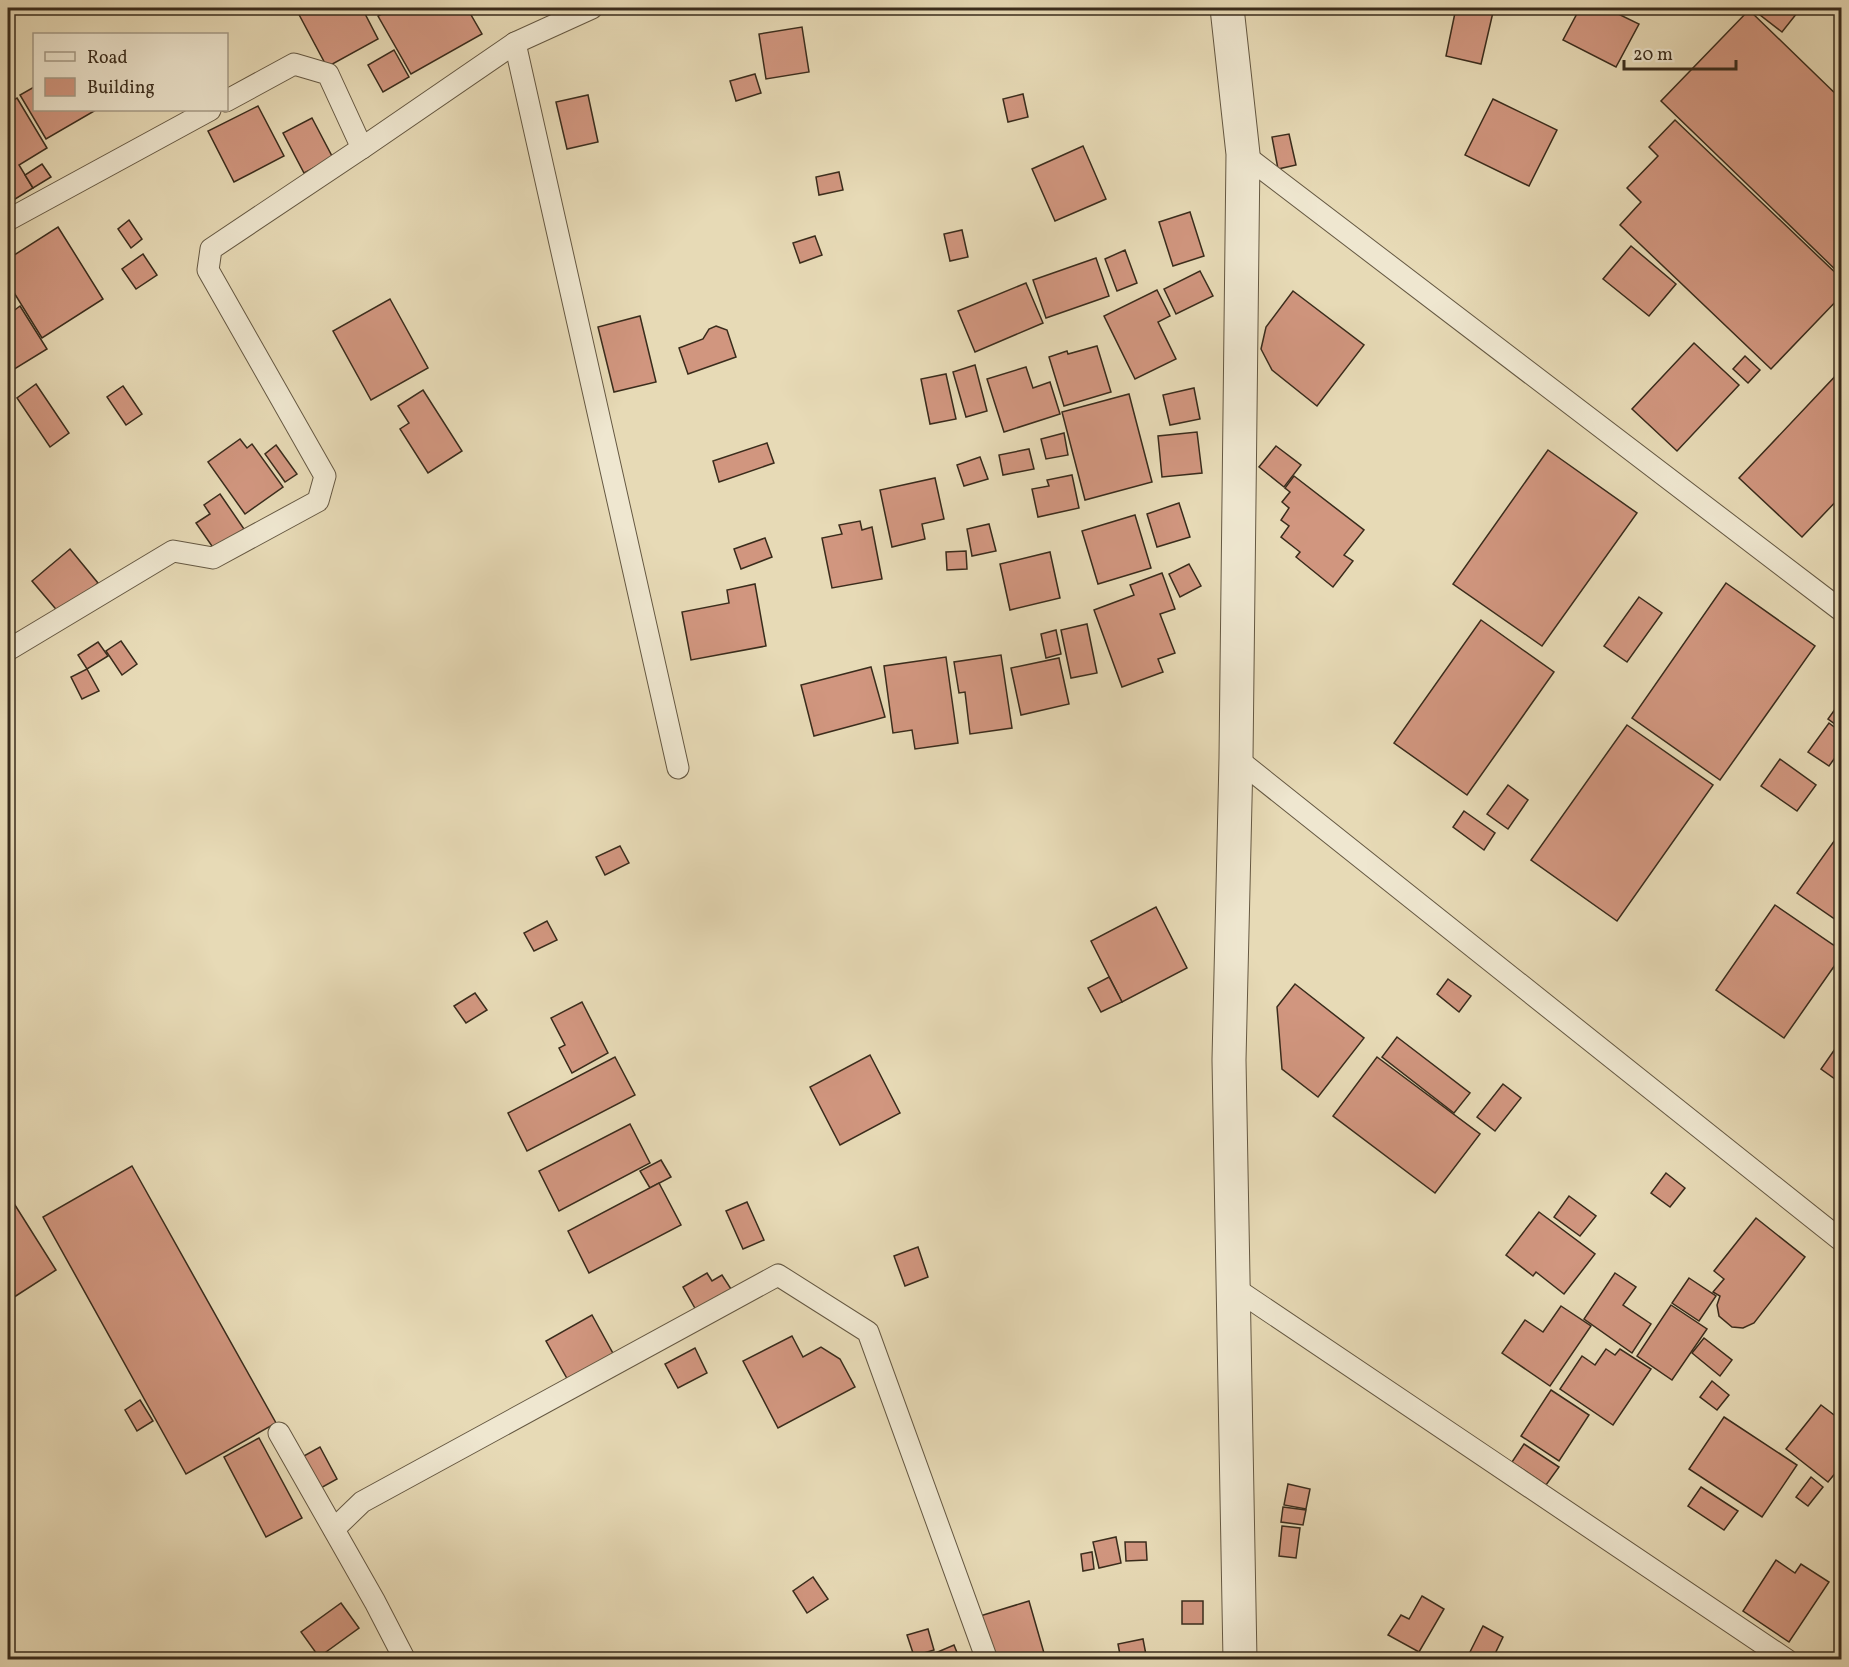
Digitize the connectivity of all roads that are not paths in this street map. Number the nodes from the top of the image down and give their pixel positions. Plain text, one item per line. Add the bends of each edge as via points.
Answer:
1 (592, 8) edge
2 (1227, 8) edge
3 (515, 43) junction
4 (228, 100) edge
5 (208, 111) edge
6 (362, 148) junction
7 (1243, 154) junction
8 (8, 220) edge
9 (1842, 611) edge
10 (8, 650) edge
11 (1236, 758) junction
12 (678, 768) dead end
13 (1842, 1241) edge
14 (1233, 1287) junction
15 (279, 1433) dead end
16 (334, 1529) junction
17 (405, 1659) edge
18 (987, 1659) edge
19 (1240, 1659) edge
20 (1786, 1659) edge

1 - 3 lane
2 - 7 street
3 - 6 lane
3 - 12 lane
4 - 6 lane via 294,64 327,74
5 - 8 lane
6 - 10 lane via 211,249 208,270 325,476 318,501 213,558 173,550
7 - 9 lane
7 - 11 street
11 - 13 lane
11 - 14 street via 1229,1060
14 - 19 street
14 - 20 lane
15 - 16 lane
16 - 17 lane
16 - 18 lane via 362,1502 778,1275 868,1332

